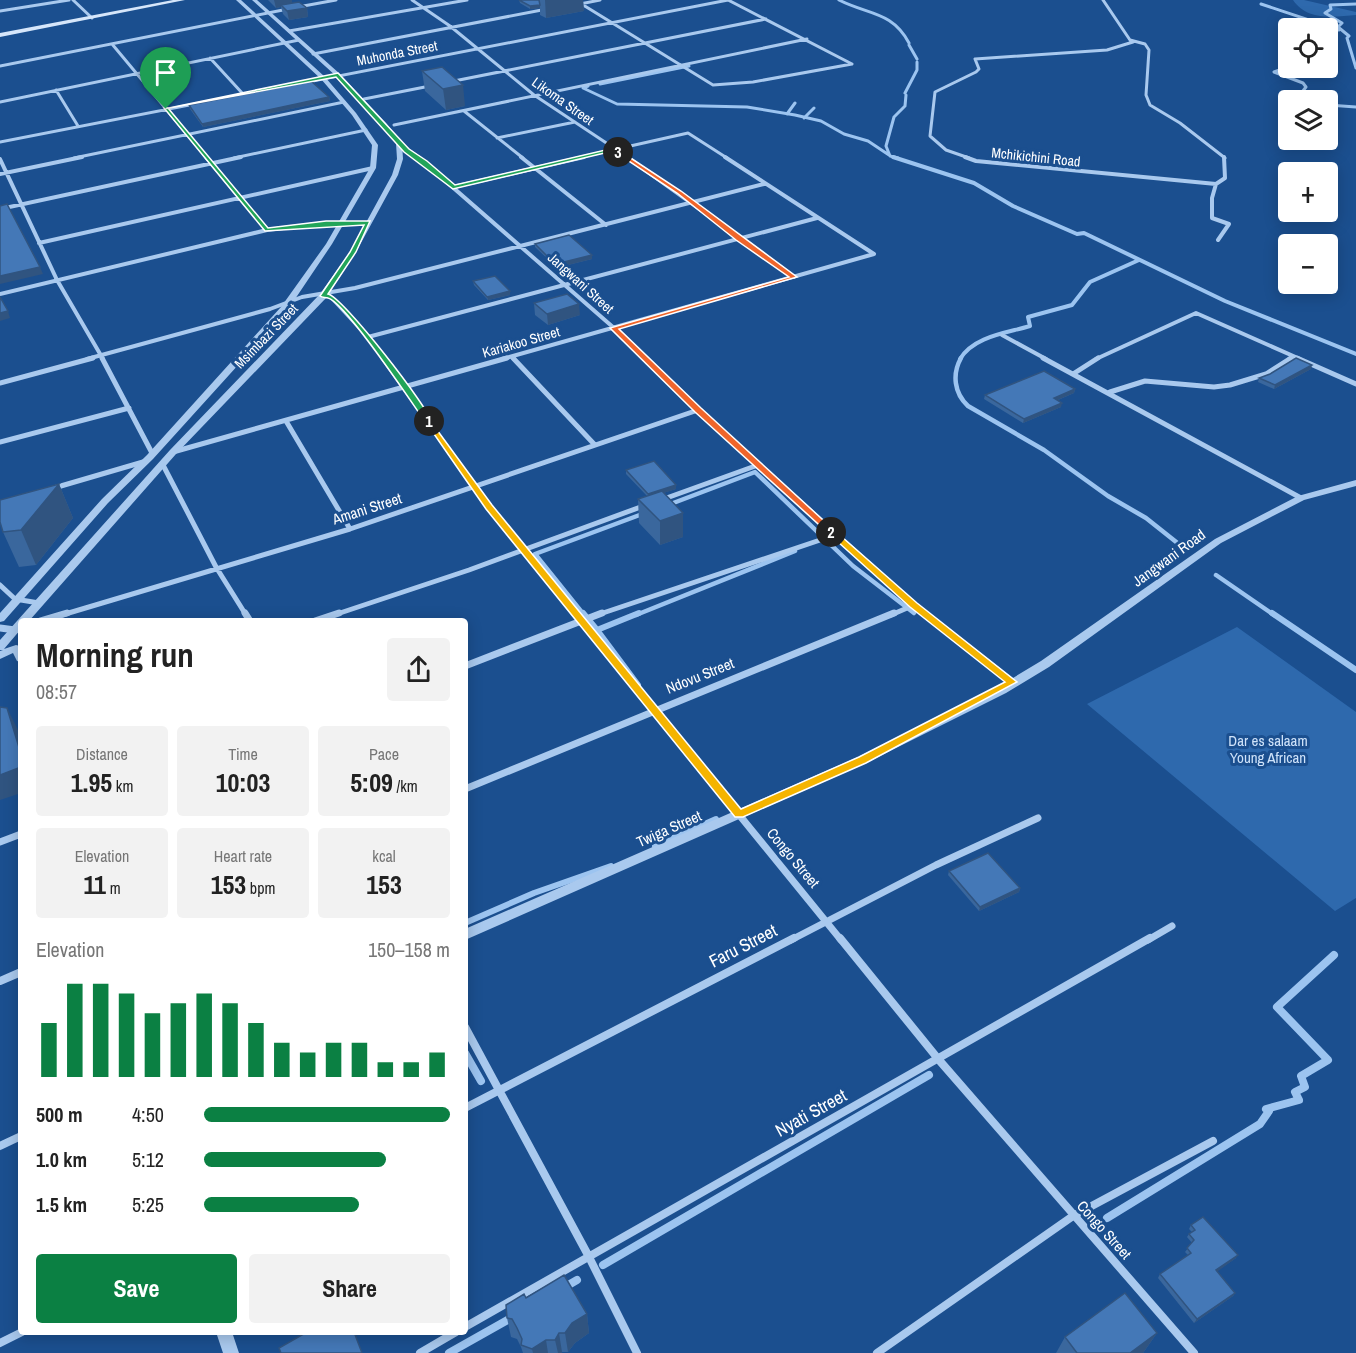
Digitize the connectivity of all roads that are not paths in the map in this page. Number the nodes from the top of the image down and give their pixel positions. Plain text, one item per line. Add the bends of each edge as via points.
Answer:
1 (71, 0) edge
2 (182, 0) edge
3 (238, 0) edge
4 (254, 0) edge
5 (336, 0) edge
6 (412, 0) edge
7 (467, 0) edge
8 (575, 0) edge
9 (600, 0) edge
10 (728, 0) edge
11 (1103, 0) edge
12 (581, 3) junction
13 (571, 5) dead end
14 (422, 8) junction
15 (549, 9) dead end
16 (0, 11) edge
17 (267, 13) junction
18 (255, 15) junction
19 (92, 18) junction
20 (766, 19) junction
21 (612, 23) junction
22 (451, 28) junction
23 (289, 31) junction
24 (0, 35) edge
25 (807, 39) junction
26 (299, 40) junction
27 (643, 42) junction
28 (1134, 42) junction
29 (285, 43) junction
30 (112, 44) junction
31 (477, 48) junction
32 (313, 54) junction
33 (210, 58) junction
34 (680, 65) junction
35 (0, 66) edge
36 (504, 71) junction
37 (137, 74) junction
38 (338, 75) junction
39 (323, 78) junction
40 (446, 82) edge
41 (434, 85) edge
42 (56, 90) junction
43 (243, 94) junction
44 (534, 94) junction
45 (364, 99) dead end
46 (0, 102) edge
47 (344, 102) junction
48 (166, 109) junction
49 (464, 111) junction
50 (575, 122) junction
51 (394, 125) dead end
52 (78, 126) junction
53 (366, 130) junction
54 (188, 135) junction
55 (497, 138) junction
56 (0, 142) edge
57 (399, 143) junction
58 (614, 150) junction
59 (0, 159) edge
60 (211, 163) junction
61 (373, 168) junction
62 (534, 168) junction
63 (7, 172) junction
64 (0, 174) edge
65 (764, 184) junction
66 (1216, 184) junction
67 (453, 187) junction
68 (239, 196) junction
69 (21, 204) junction
70 (693, 204) junction
71 (0, 209) edge
72 (817, 218) junction
73 (341, 223) junction
74 (368, 223) junction
75 (606, 225) junction
76 (267, 230) junction
77 (739, 239) junction
78 (1218, 240) dead end
79 (39, 243) junction
80 (521, 246) junction
81 (794, 277) junction
82 (57, 280) junction
83 (566, 285) junction
84 (0, 294) edge
85 (323, 295) junction
86 (290, 301) junction
87 (614, 328) junction
88 (1002, 335) dead end
89 (368, 337) junction
90 (101, 355) junction
91 (512, 357) junction
92 (1292, 357) junction
93 (1073, 374) junction
94 (0, 383) edge
95 (1356, 384) edge
96 (405, 386) junction
97 (1110, 392) junction
98 (129, 408) junction
99 (698, 410) junction
100 (286, 421) junction
101 (0, 442) edge
102 (594, 444) junction
103 (173, 452) junction
104 (152, 453) junction
105 (142, 462) junction
106 (163, 465) junction
107 (758, 465) junction
108 (1356, 483) edge
109 (473, 485) junction
110 (43, 491) edge
111 (1301, 498) junction
112 (350, 529) junction
113 (835, 535) junction
114 (524, 550) junction
115 (216, 567) junction
116 (0, 585) edge
117 (19, 600) junction
118 (39, 603) junction
119 (914, 605) junction
120 (26, 618) edge
121 (50, 618) edge
122 (248, 618) edge
123 (324, 618) edge
124 (0, 619) edge
125 (582, 620) junction
126 (18, 625) edge
127 (18, 627) edge
128 (0, 628) edge
129 (0, 647) edge
130 (18, 652) edge
131 (0, 655) edge
132 (468, 665) edge
133 (1012, 682) junction
134 (653, 710) junction
135 (468, 788) edge
136 (739, 814) junction
137 (1038, 818) dead end
138 (18, 835) edge
139 (0, 842) edge
140 (829, 922) junction
141 (1172, 926) dead end
142 (468, 934) edge
143 (18, 973) edge
144 (0, 981) edge
145 (468, 1034) edge
146 (939, 1060) junction
147 (498, 1091) junction
148 (468, 1106) edge
149 (18, 1137) edge
150 (1213, 1141) dead end
151 (0, 1146) edge
152 (1073, 1216) junction
153 (588, 1255) junction
154 (468, 1325) edge
155 (18, 1334) edge
156 (225, 1335) edge
157 (451, 1335) edge
158 (0, 1343) edge
159 (231, 1353) edge
160 (420, 1353) edge
161 (637, 1353) edge
162 (877, 1353) edge
163 (1194, 1353) edge

1 - 16 street
1 - 19 street
2 - 19 main road
3 - 18 street
4 - 17 street
5 - 17 street
6 - 14 street, Likoma Street
7 - 14 street
8 - 12 street
9 - 12 street
10 - 20 street
10 - 21 street, Muhonda Street
11 - 28 street
12 - 13 street
12 - 21 street
14 - 22 street, Likoma Street
14 - 23 street
15 - 22 street
17 - 18 street
17 - 23 street
18 - 29 street
18 - 30 street
19 - 24 main road
20 - 25 street
20 - 27 street
21 - 27 street
21 - 31 street, Muhonda Street
22 - 31 street, Likoma Street
22 - 32 street
23 - 26 street
25 - 34 street
25 - 34 street via 852,64 753,82 713,85
26 - 29 street
26 - 32 street
27 - 34 street
27 - 36 street
28 - 66 street via 1145,44 1149,50 1146,94 1150,105 1225,158 1225,178
28 - 66 street, Mchikichini Road via 1107,50 978,57 975,59 979,69 974,75 934,92 930,136 946,150 976,161
29 - 33 street
29 - 39 street
30 - 35 street
30 - 37 street
31 - 36 street, Likoma Street
31 - 38 street, Muhonda Street
32 - 38 street
33 - 37 street
33 - 43 street
34 - 44 street
36 - 40 street
36 - 44 street, Likoma Street
37 - 42 street
37 - 48 street
38 - 39 street, Muhonda Street
38 - 57 street
39 - 43 street, Muhonda Street
39 - 47 street
41 - 45 street
42 - 46 street
42 - 52 street
43 - 48 street, Muhonda Street
44 - 49 street
44 - 50 street, Likoma Street
47 - 53 street
47 - 54 street
48 - 52 street, Muhonda Street
48 - 54 street
49 - 51 street
49 - 55 street
50 - 55 street
50 - 58 street, Likoma Street
52 - 56 street, Muhonda Street
53 - 60 street
53 - 61 street via 375,146
54 - 60 street
54 - 63 street
55 - 62 street
57 - 67 street, Jangwani Street
57 - 74 street, Msimbazi Street via 395,176
58 - 62 street
58 - 65 street via 688,133
58 - 70 street, Likoma Street
59 - 63 street
60 - 68 street
60 - 69 street
61 - 68 street
61 - 73 street, Msimbazi Street
62 - 67 street
62 - 75 street
63 - 64 street
63 - 69 street
65 - 70 street
65 - 72 street
66 - 78 street via 1212,218 1229,224
67 - 80 street, Jangwani Street
68 - 76 street
68 - 79 street
69 - 71 street
69 - 79 street
70 - 75 street
70 - 77 street, Likoma Street
72 - 77 street
72 - 81 street, Kariakoo Street via 874,254
73 - 74 street
73 - 76 street
73 - 86 street, Msimbazi Street
74 - 85 street, Msimbazi Street
75 - 80 street
76 - 82 street
77 - 81 street, Likoma Street
77 - 83 street
79 - 82 street
80 - 83 street, Jangwani Street
80 - 85 street
81 - 87 street, Kariakoo Street
82 - 84 street
82 - 90 street
83 - 87 street, Jangwani Street
83 - 89 street
85 - 86 street
85 - 89 street, Congo Street via 338,302
85 - 103 street, Msimbazi Street
86 - 90 street
86 - 104 street, Msimbazi Street
87 - 91 street, Kariakoo Street
87 - 99 street, Jangwani Street
88 - 93 street
89 - 96 street, Congo Street
90 - 94 street
90 - 98 street
91 - 96 street, Kariakoo Street
91 - 102 street
92 - 93 street via 1196,313 1104,354
92 - 95 street
92 - 97 street via 1266,374 1230,385 1145,381
93 - 97 street
96 - 100 street, Kariakoo Street
96 - 109 street, Congo Street
97 - 111 street
98 - 101 street
98 - 104 street
99 - 102 street, Amani Street
99 - 107 street, Jangwani Street
100 - 103 street, Kariakoo Street
100 - 112 street
102 - 109 street, Amani Street
103 - 106 street, Msimbazi Street
104 - 105 street, Msimbazi Street
105 - 110 street
105 - 117 street, Msimbazi Street
106 - 115 street
106 - 118 street, Msimbazi Street
107 - 113 street, Jangwani Street
107 - 114 street
108 - 111 street, Jangwani Road
109 - 112 street, Amani Street
109 - 114 street, Congo Street
111 - 133 street, Jangwani Road via 1218,542 1045,664
112 - 115 street, Amani Street
113 - 119 street, Jangwani Street
113 - 125 street
114 - 123 street
114 - 125 street, Congo Street
115 - 121 street, Amani Street
115 - 122 street
116 - 117 street
117 - 118 street
117 - 124 street, Msimbazi Street
118 - 120 street, Msimbazi Street
119 - 133 street, Jangwani Street
119 - 134 street, Ndovu Street
125 - 132 street
125 - 134 street, Congo Street
126 - 128 street
127 - 129 street, Msimbazi Street
130 - 131 street via 16,648
133 - 136 street, Twiga Street via 862,760
134 - 135 street, Ndovu Street
134 - 136 street, Congo Street
136 - 140 street, Congo Street
136 - 142 street, Twiga Street
137 - 140 street, Faru Street via 936,865
138 - 139 street
140 - 146 street, Congo Street
140 - 147 street, Faru Street
141 - 146 street, Nyati Street
143 - 144 street
145 - 147 street
146 - 152 street, Congo Street
146 - 153 street, Nyati Street
147 - 148 street, Faru Street
147 - 153 street
149 - 151 street
150 - 152 street
152 - 162 street
152 - 163 street, Congo Street
153 - 154 street, Nyati Street
153 - 161 street
155 - 158 street
156 - 159 street
157 - 160 street

